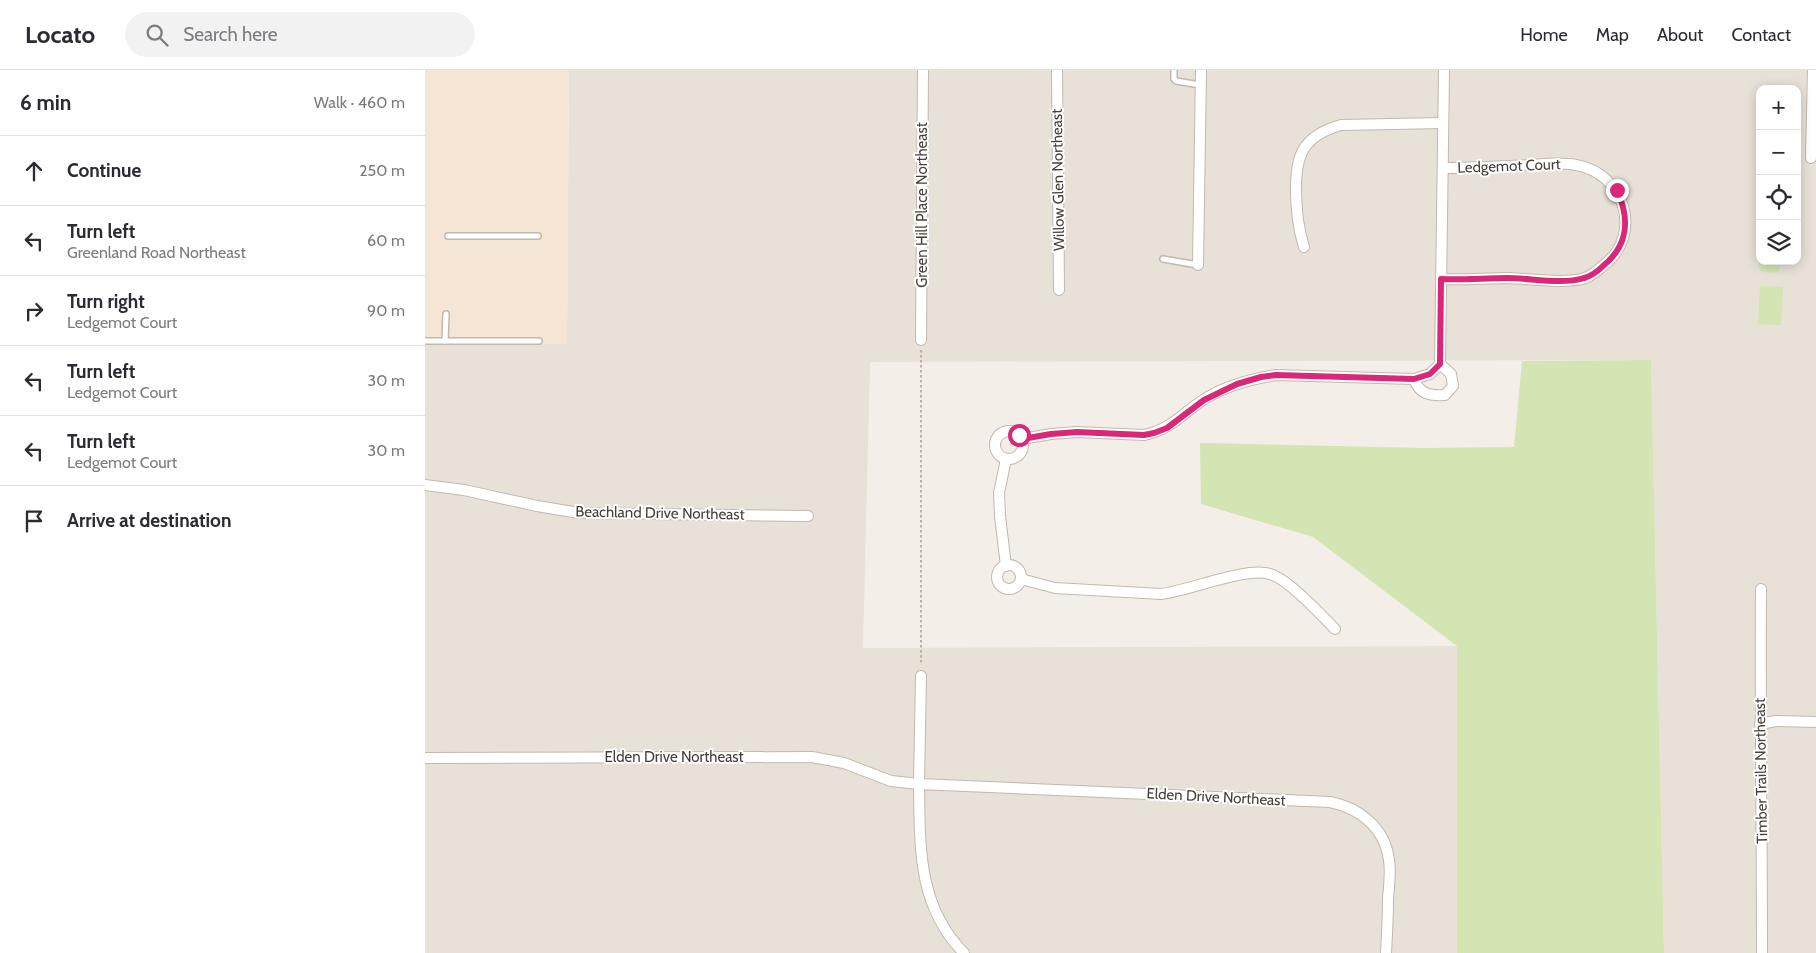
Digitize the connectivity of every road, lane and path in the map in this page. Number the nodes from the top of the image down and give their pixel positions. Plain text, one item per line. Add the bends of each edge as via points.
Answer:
1 (923, 70) edge
2 (1057, 70) edge
3 (1174, 70) edge
4 (1201, 70) edge
5 (1444, 70) edge
6 (1813, 70) edge
7 (1201, 85) junction
8 (1443, 123) junction
9 (1811, 158) dead end
10 (1443, 168) junction
11 (448, 236) dead end
12 (538, 236) dead end
13 (1304, 247) dead end
14 (1163, 260) dead end
15 (1198, 265) joint
16 (1441, 279) junction
17 (1059, 290) dead end
18 (446, 314) dead end
19 (539, 340) dead end
20 (921, 340) joint
21 (425, 341) edge
22 (445, 341) junction
23 (1440, 364) junction
24 (1414, 379) junction
25 (1022, 439) junction
26 (1006, 459) junction
27 (425, 485) edge
28 (808, 516) dead end
29 (1006, 566) junction
30 (1021, 579) junction
31 (1761, 589) dead end
32 (1335, 628) dead end
33 (921, 676) joint
34 (1816, 722) edge
35 (1760, 724) junction
36 (425, 758) edge
37 (919, 784) junction
38 (964, 953) edge
39 (1386, 953) edge
40 (1762, 953) edge

1 - 20 street, Green Hill Place Northeast
2 - 17 street, Willow Glen Northeast
3 - 7 lane via 1176,81
4 - 7 street
5 - 8 street
6 - 9 street
7 - 15 street
8 - 10 street
8 - 13 street via 1341,125 1313,138 1301,153 1296,173 1298,225
10 - 16 street
10 - 16 street, Ledgemot Court via 1575,164 1597,174 1617,190 1625,227 1624,240 1618,252 1594,274 1584,278
11 - 12 lane
14 - 15 lane
16 - 23 street
18 - 22 lane
19 - 22 lane
20 - 33 path
21 - 22 lane
23 - 24 street via 1430,374
23 - 24 street via 1451,374 1453,386 1445,395 1432,396 1422,392
24 - 25 street via 1276,375 1237,384 1204,400 1167,428 1154,433 1077,432
25 - 26 street via 1020,454
25 - 26 street via 1009,431 996,439 995,449
26 - 29 street via 999,493
27 - 28 street, Beachland Drive Northeast via 579,512
29 - 30 street via 1019,570
29 - 30 street via 999,571 998,580 1003,588 1012,589 1020,584
30 - 32 street via 1055,588 1161,594 1248,573 1267,573 1280,578
31 - 35 street, Timber Trails Northeast
33 - 37 street
34 - 35 street
35 - 40 street, Timber Trails Northeast
36 - 37 street, Elden Drive Northeast via 812,757 844,763 891,782
37 - 38 street via 921,857 928,893 949,936
37 - 39 street, Elden Drive Northeast via 1330,802 1351,808 1377,829 1389,859

